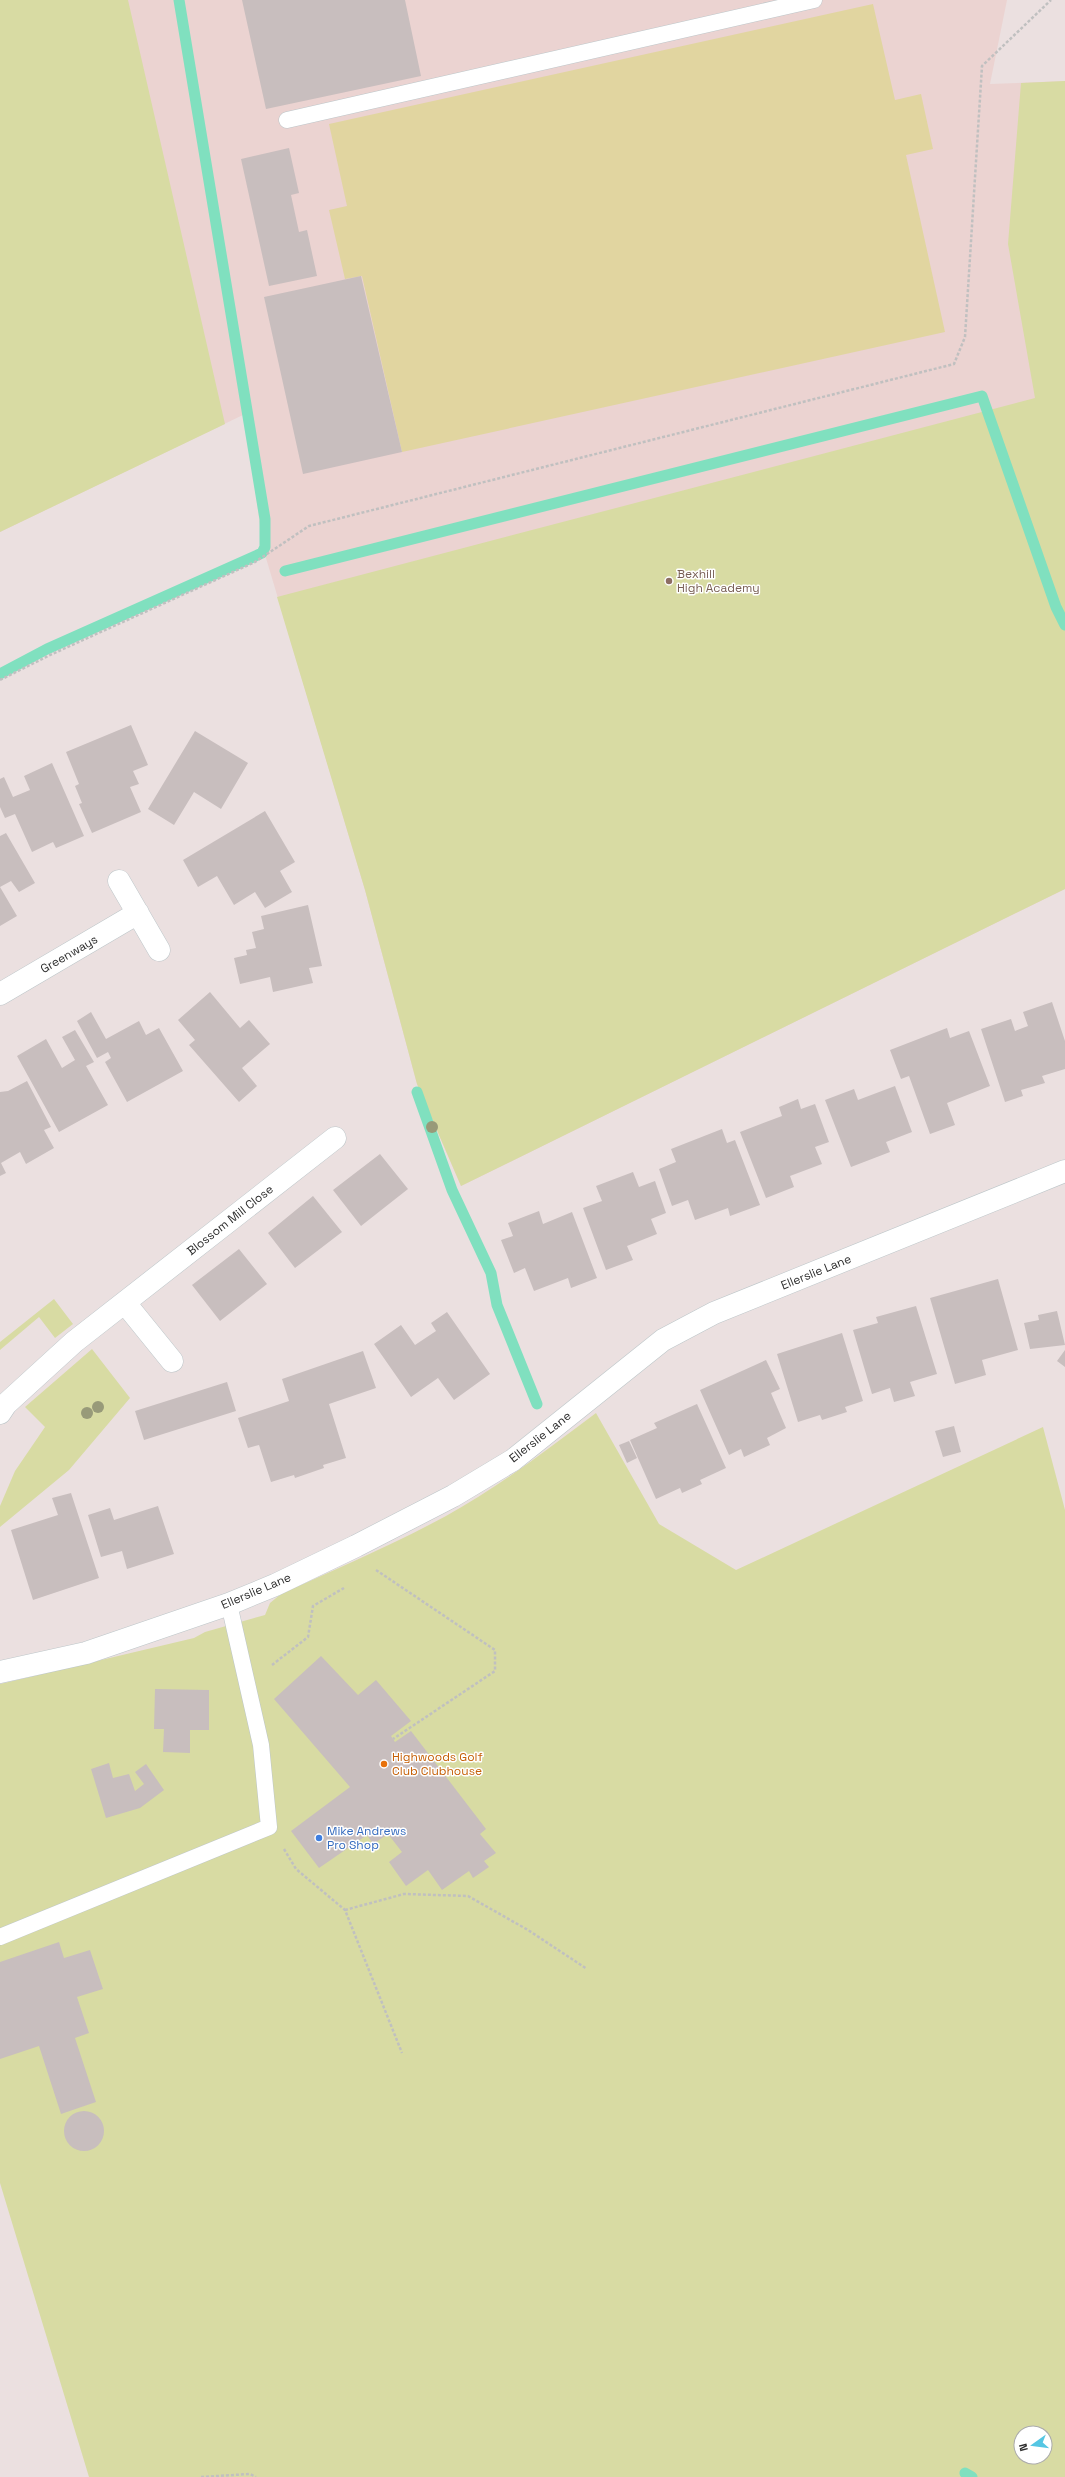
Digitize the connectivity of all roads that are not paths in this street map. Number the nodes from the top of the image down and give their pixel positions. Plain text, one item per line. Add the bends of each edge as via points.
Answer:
1 (814, 0) edge
2 (287, 120) dead end
3 (119, 881) dead end
4 (138, 913) junction
5 (159, 950) dead end
6 (0, 994) edge
7 (335, 1138) dead end
8 (1065, 1171) edge
9 (125, 1302) junction
10 (172, 1361) dead end
11 (0, 1413) edge
12 (230, 1604) junction
13 (0, 1672) edge
14 (0, 1937) edge

1 - 2 lane
3 - 4 street
4 - 5 street
4 - 6 street, Greenways
7 - 9 street, Blossom Mill Close
8 - 12 street, Ellerslie Lane via 714,1313 663,1340 514,1460 453,1496 356,1546
9 - 10 street
9 - 11 street, Blossom Mill Close via 74,1342 6,1404
12 - 13 street, Ellerslie Lane via 86,1653
12 - 14 lane via 261,1745 269,1827

